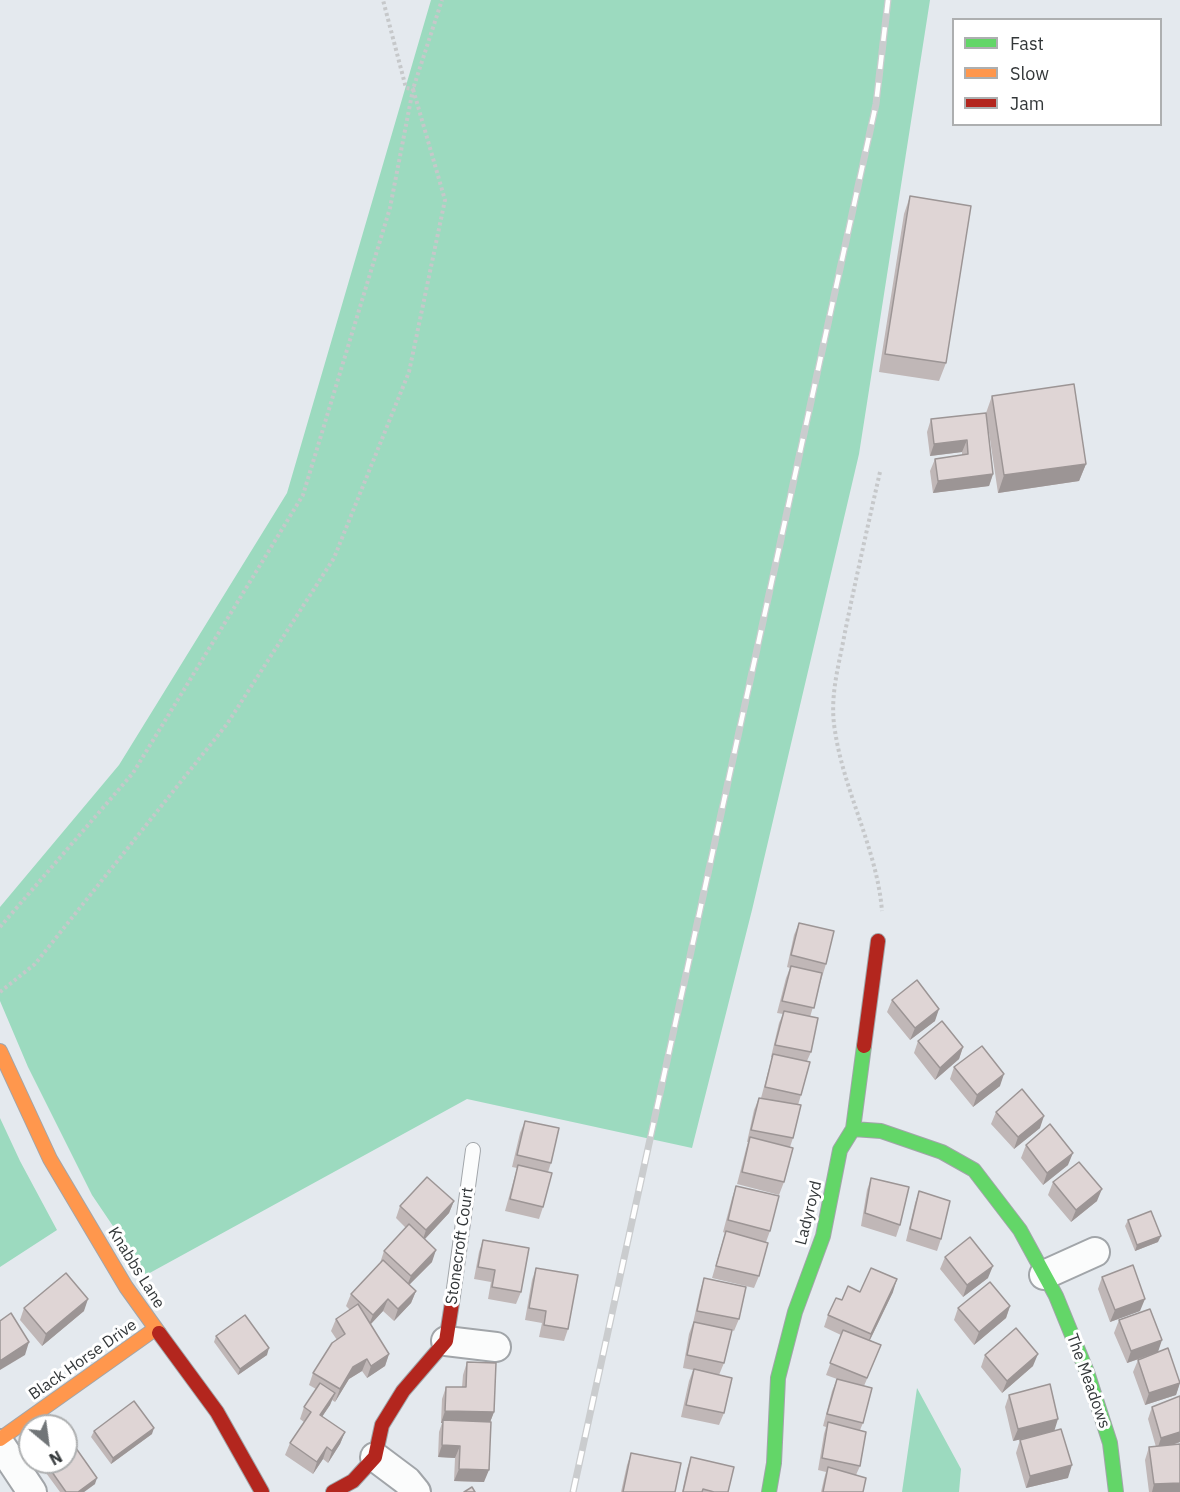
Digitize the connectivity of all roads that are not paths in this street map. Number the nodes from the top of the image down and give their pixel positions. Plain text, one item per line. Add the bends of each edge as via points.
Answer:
1 (878, 941) road end
2 (0, 1051) edge
3 (853, 1129) junction
4 (473, 1150) dead end
5 (1095, 1252) dead end
6 (1044, 1275) junction
7 (452, 1303) joint
8 (155, 1329) junction
9 (446, 1341) junction
10 (496, 1347) dead end
11 (0, 1438) edge
12 (0, 1444) edge
13 (375, 1457) junction
14 (32, 1492) edge
15 (262, 1492) edge
16 (333, 1492) edge
17 (416, 1492) edge
18 (769, 1492) edge
19 (1116, 1492) edge

1 - 3 street, Ladyroyd
2 - 8 street, Knabbs Lane via 50,1159
3 - 6 street, The Meadows via 881,1131 942,1152 974,1170 1020,1230
3 - 18 street, Ladyroyd via 840,1150 823,1236 795,1312 778,1378
4 - 7 lane, Stonecroft Court
5 - 6 street
6 - 19 street, The Meadows via 1087,1372 1110,1443
7 - 9 street, Stonecroft Court
8 - 11 street, Black Horse Drive
8 - 15 street, Knabbs Lane via 217,1412
9 - 10 street
9 - 13 street via 382,1425
12 - 14 street
13 - 16 street via 352,1481
13 - 17 street

